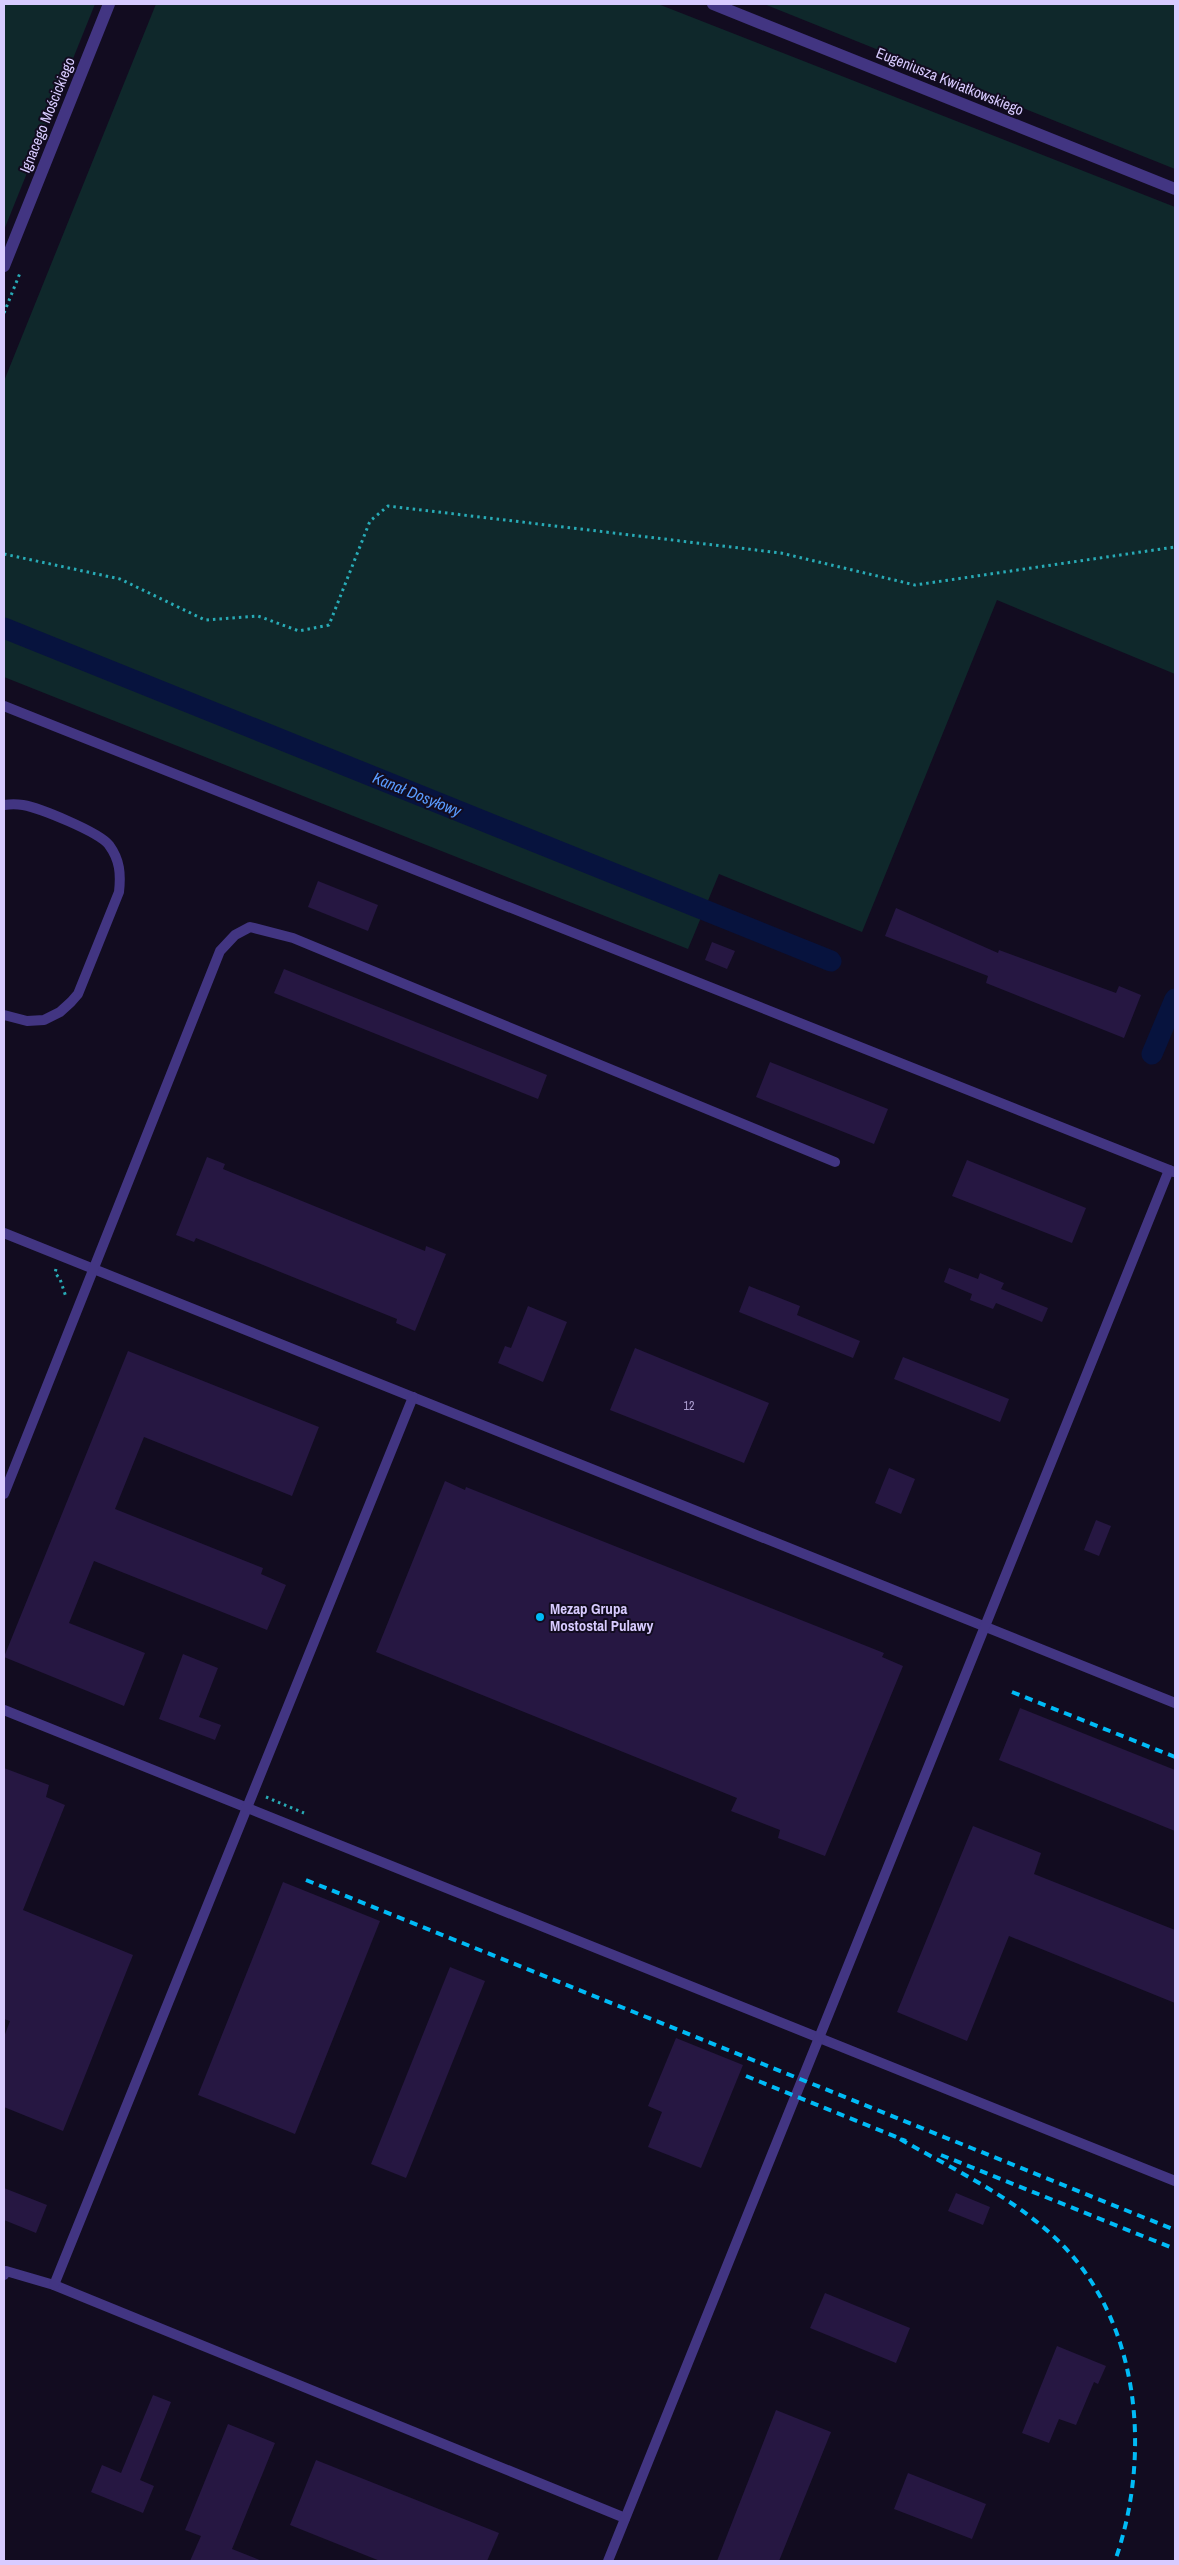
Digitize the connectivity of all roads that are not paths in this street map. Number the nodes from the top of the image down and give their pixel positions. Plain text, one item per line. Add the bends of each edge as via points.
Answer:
1 (109, 4) edge
2 (713, 4) edge
3 (1175, 189) edge
4 (4, 266) edge
5 (4, 706) edge
6 (4, 804) edge
7 (4, 1015) edge
8 (835, 1162) dead end
9 (1172, 1171) edge
10 (4, 1233) edge
11 (93, 1269) junction
12 (413, 1397) junction
13 (4, 1494) edge
14 (984, 1626) junction
15 (1175, 1703) edge
16 (4, 1710) edge
17 (247, 1809) junction
18 (820, 2038) junction
19 (1175, 2181) edge
20 (4, 2275) edge
21 (54, 2284) junction
22 (625, 2518) junction
23 (608, 2561) edge

1 - 4 street, Ignacego Mościckiego
2 - 3 street, Eugeniusza Kwiatkowskiego
5 - 9 lane
6 - 7 lane via 23,804 97,835 108,844 121,874 119,892 78,994 60,1012 44,1020 27,1021
8 - 11 lane via 293,938 250,927 235,935 220,951
9 - 14 lane
10 - 11 lane
11 - 12 lane
11 - 13 lane
12 - 14 lane
12 - 17 lane
14 - 15 lane
14 - 18 lane
16 - 17 lane
17 - 18 lane
17 - 21 lane
18 - 19 lane
18 - 22 lane
20 - 21 lane via 6,2271
21 - 22 lane
22 - 23 lane

